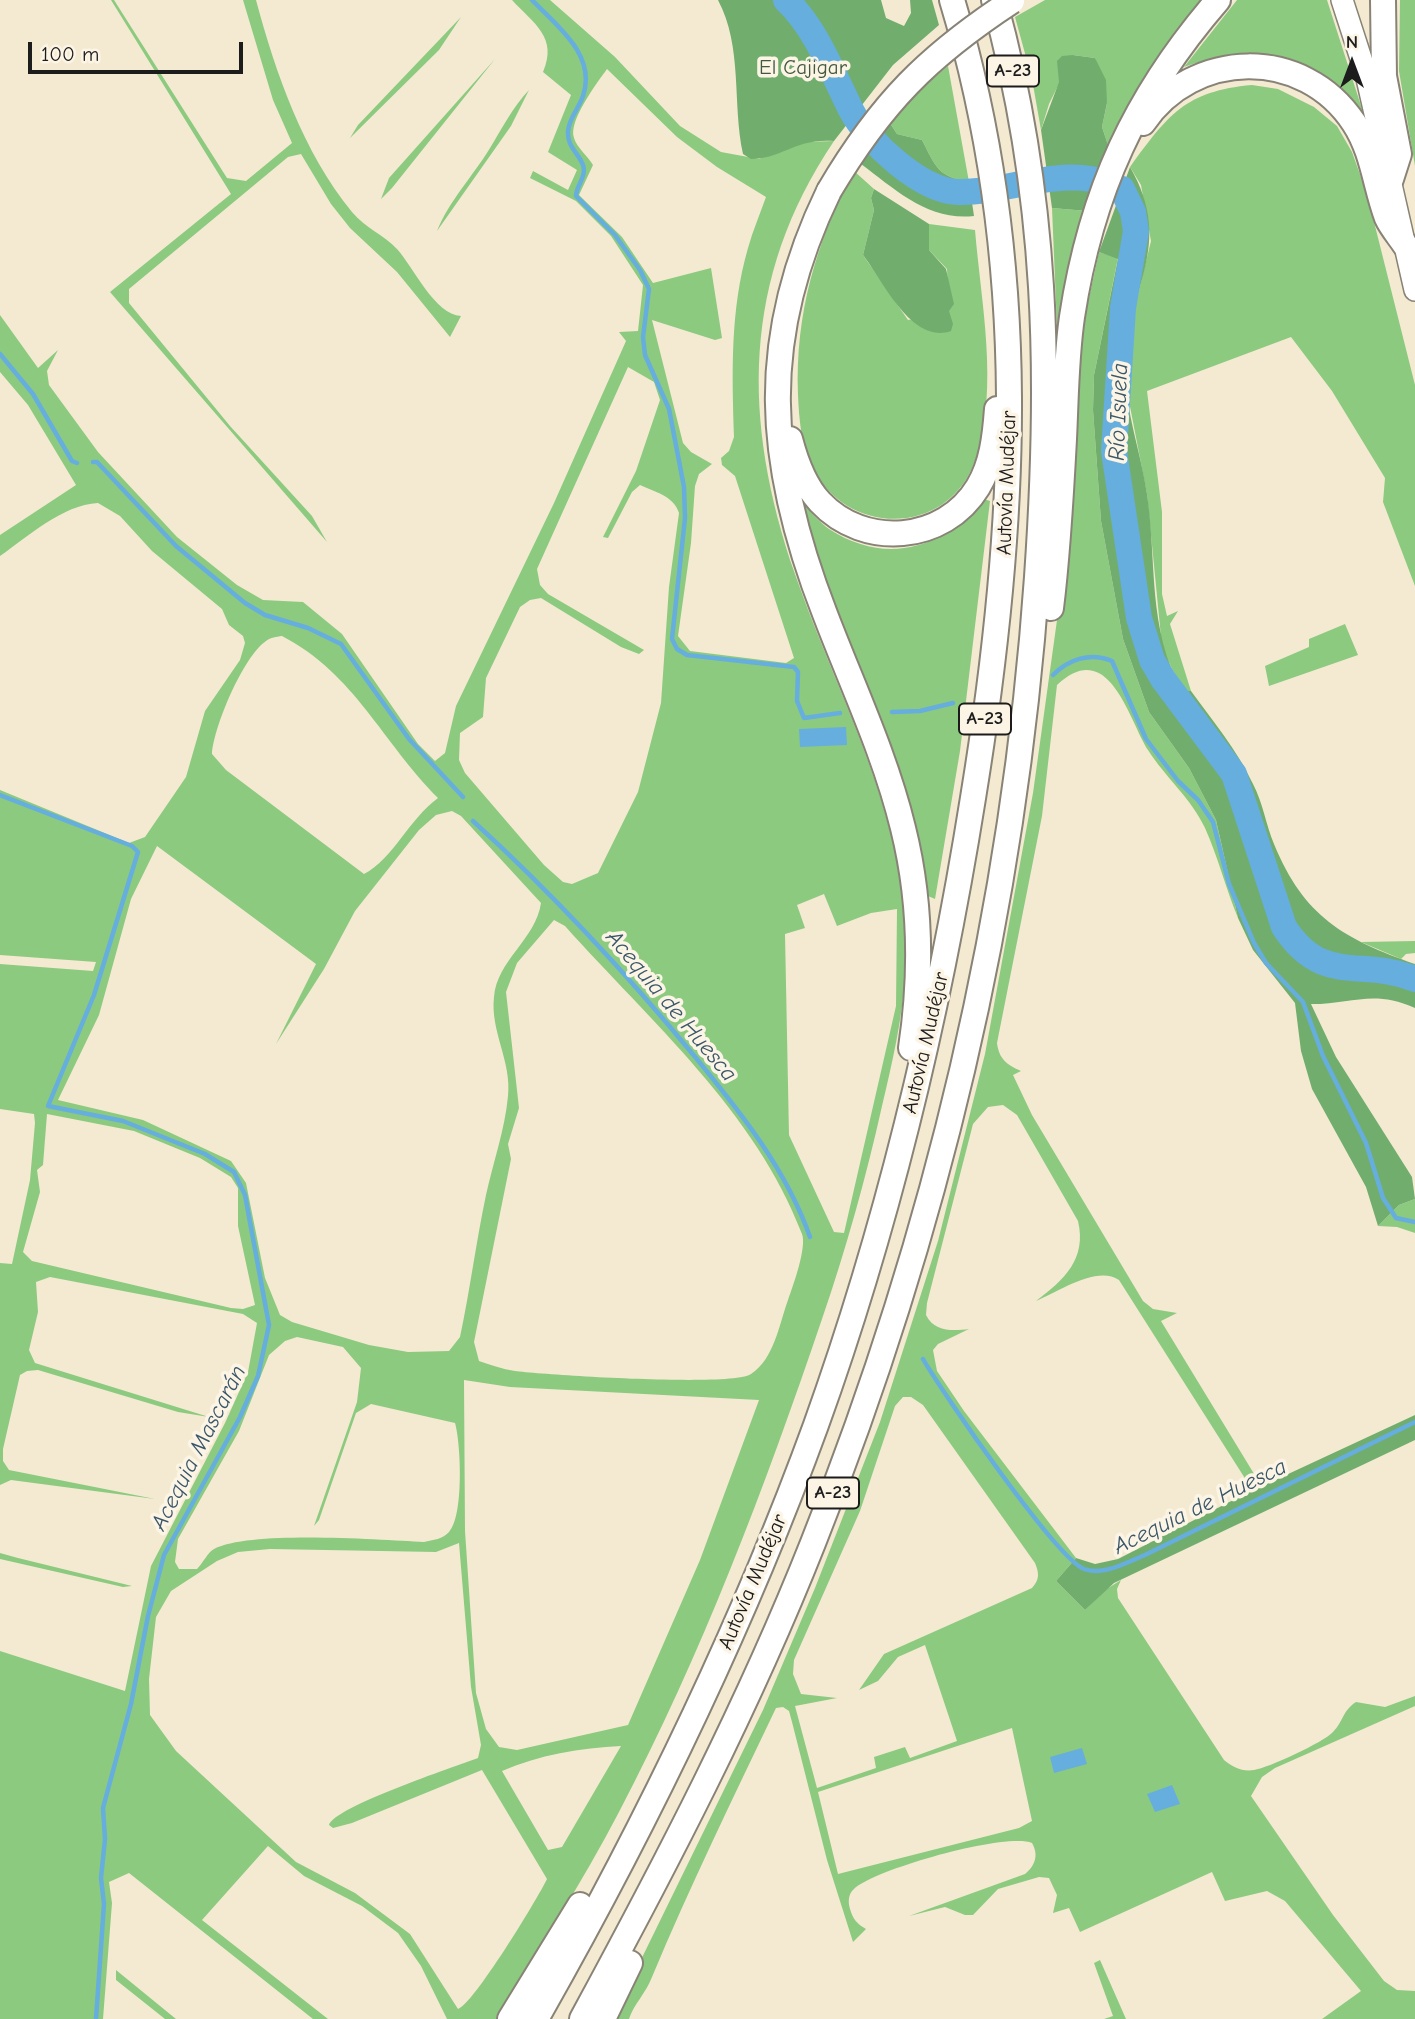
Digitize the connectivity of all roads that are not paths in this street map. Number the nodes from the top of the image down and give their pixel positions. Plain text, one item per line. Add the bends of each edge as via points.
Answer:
1 (953, 0) edge
2 (994, 0) edge
3 (1013, 0) edge
4 (1218, 0) edge
5 (1342, 0) edge
6 (1384, 0) edge
7 (1124, 138) junction
8 (1391, 179) junction
9 (1405, 244) junction
10 (1006, 281) junction
11 (1415, 290) edge
12 (787, 313) junction
13 (1013, 797) junction
14 (883, 1215) junction
15 (700, 1795) junction
16 (639, 1827) junction
17 (510, 2019) edge
18 (536, 2019) edge
19 (582, 2019) edge
20 (603, 2019) edge

1 - 10 highway, Autovía Mudéjar / A-23 via 988,149
2 - 13 highway, Autovía Mudéjar / A-23 via 1028,144 1041,246 1045,363 1042,507 1029,674
3 - 12 highway, bridge via 953,41 906,83 865,132 829,191 801,256
4 - 7 highway via 1160,72
5 - 8 highway via 1366,74
6 - 8 highway via 1384,76 1399,154
7 - 9 highway via 1138,131 1169,94 1205,73 1245,65 1286,71 1323,90 1353,122 1367,149 1388,221
7 - 13 highway via 1094,215 1078,285 1046,652 1028,781
8 - 9 highway
9 - 11 highway
10 - 12 highway via 994,295 998,402 994,443 984,476 956,512 933,526 907,533 881,534 841,519 820,502 804,478 786,413
10 - 14 highway, Autovía Mudéjar / A-23 via 1010,456 992,666 948,944
12 - 14 highway via 776,394 788,494 824,611 892,790 916,898 916,1011 906,1079 876,1191
13 - 15 highway, Autovía Mudéjar / A-23 via 963,1067 909,1270 857,1430 811,1549
14 - 16 highway, Autovía Mudéjar / A-23 via 839,1356 776,1528 709,1684
15 - 19 highway, Autovía Mudéjar / A-23
15 - 20 highway via 697,1827
16 - 17 highway via 613,1851
16 - 18 highway, Autovía Mudéjar / A-23

